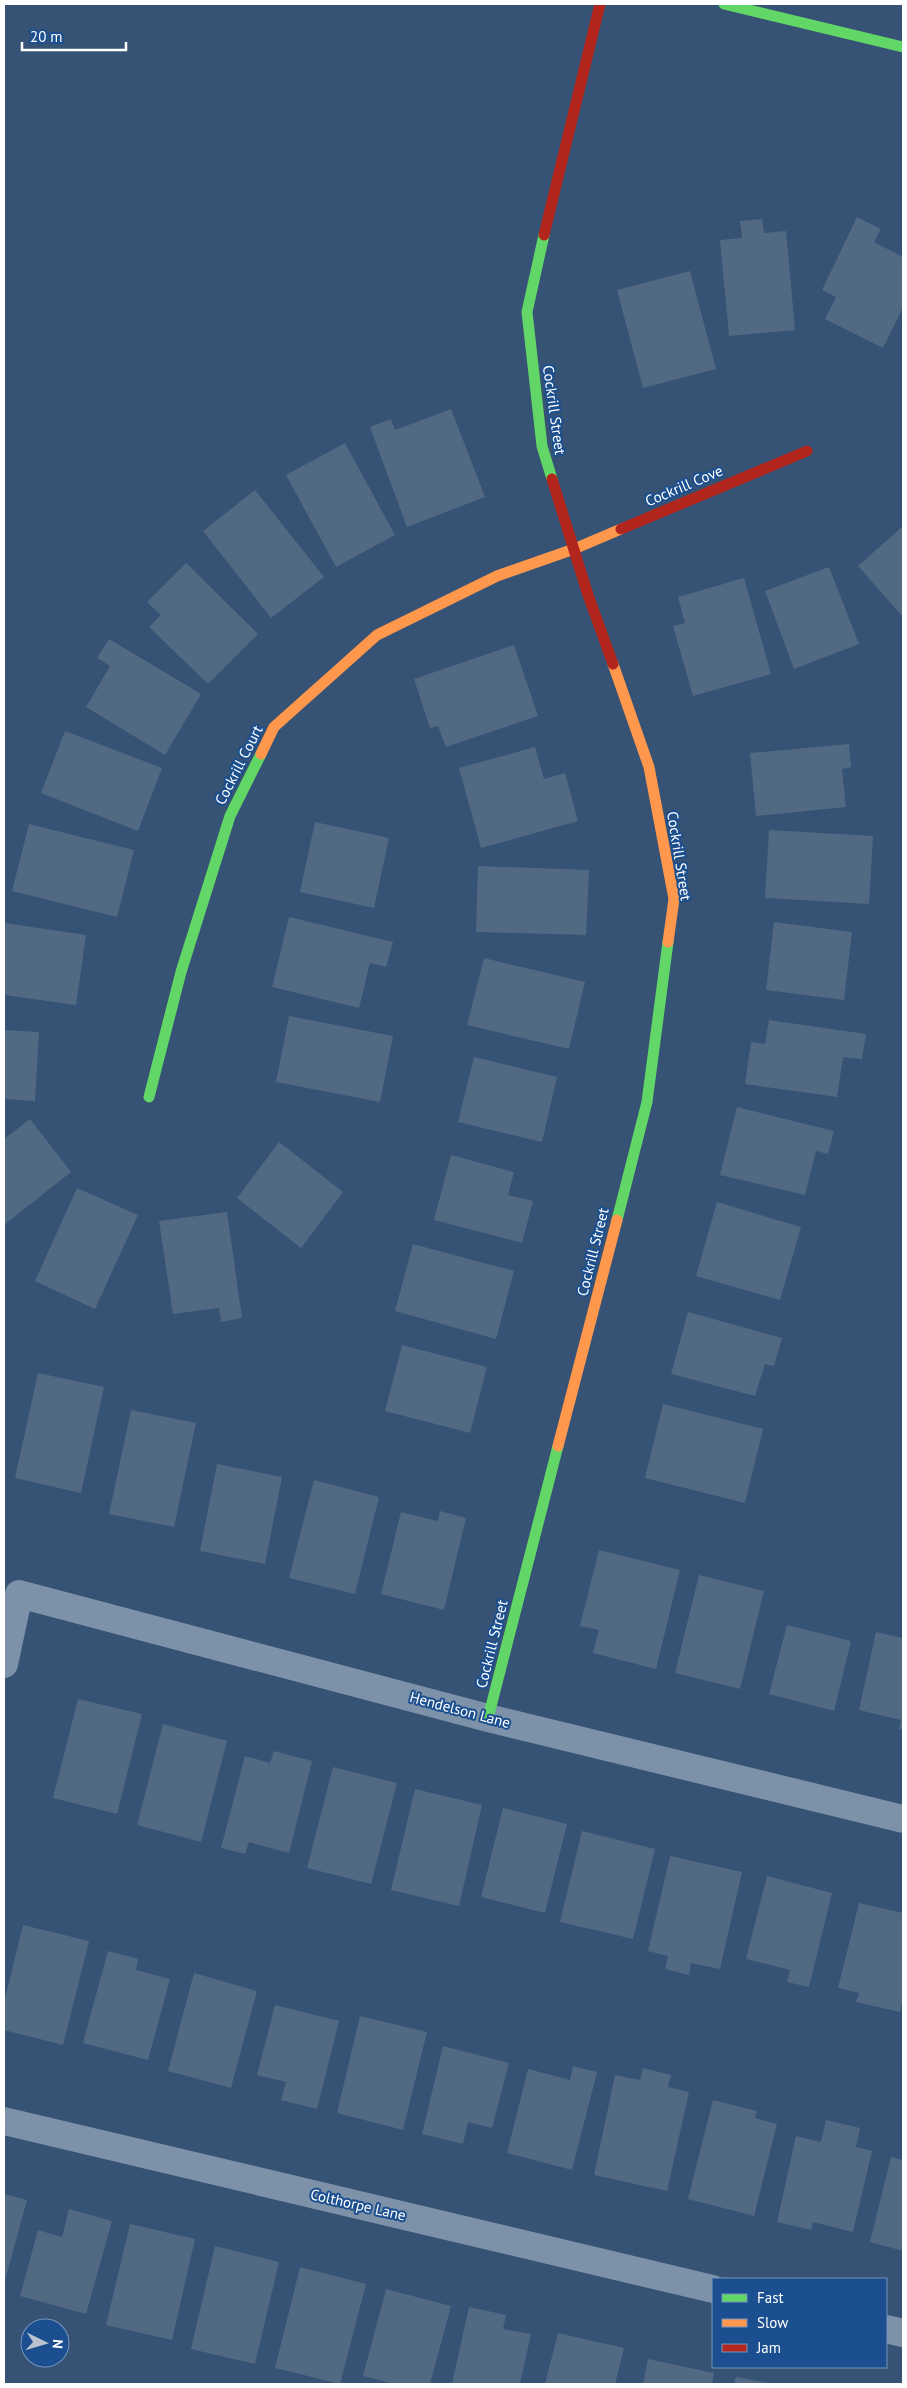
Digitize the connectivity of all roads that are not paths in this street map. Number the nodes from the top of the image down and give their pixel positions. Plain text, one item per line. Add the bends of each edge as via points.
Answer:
1 (600, 4) edge
2 (724, 4) edge
3 (903, 47) edge
4 (807, 451) dead end
5 (574, 549) junction
6 (149, 1097) dead end
7 (4, 1664) edge
8 (488, 1718) junction
9 (903, 1819) edge
10 (4, 2121) edge
11 (712, 2288) edge
12 (887, 2329) edge
13 (903, 2333) edge

1 - 5 street, Cockrill Street via 559,165 527,312 542,446
2 - 3 street
4 - 5 street, Cockrill Cove
5 - 6 street, Cockrill Court via 497,576 376,635 274,727 230,816 181,972
5 - 8 street, Cockrill Street via 649,767 674,899 647,1102
7 - 8 street, Hendelson Lane via 19,1594
8 - 9 street, Hendelson Lane
10 - 11 street, Colthorpe Lane
12 - 13 street

